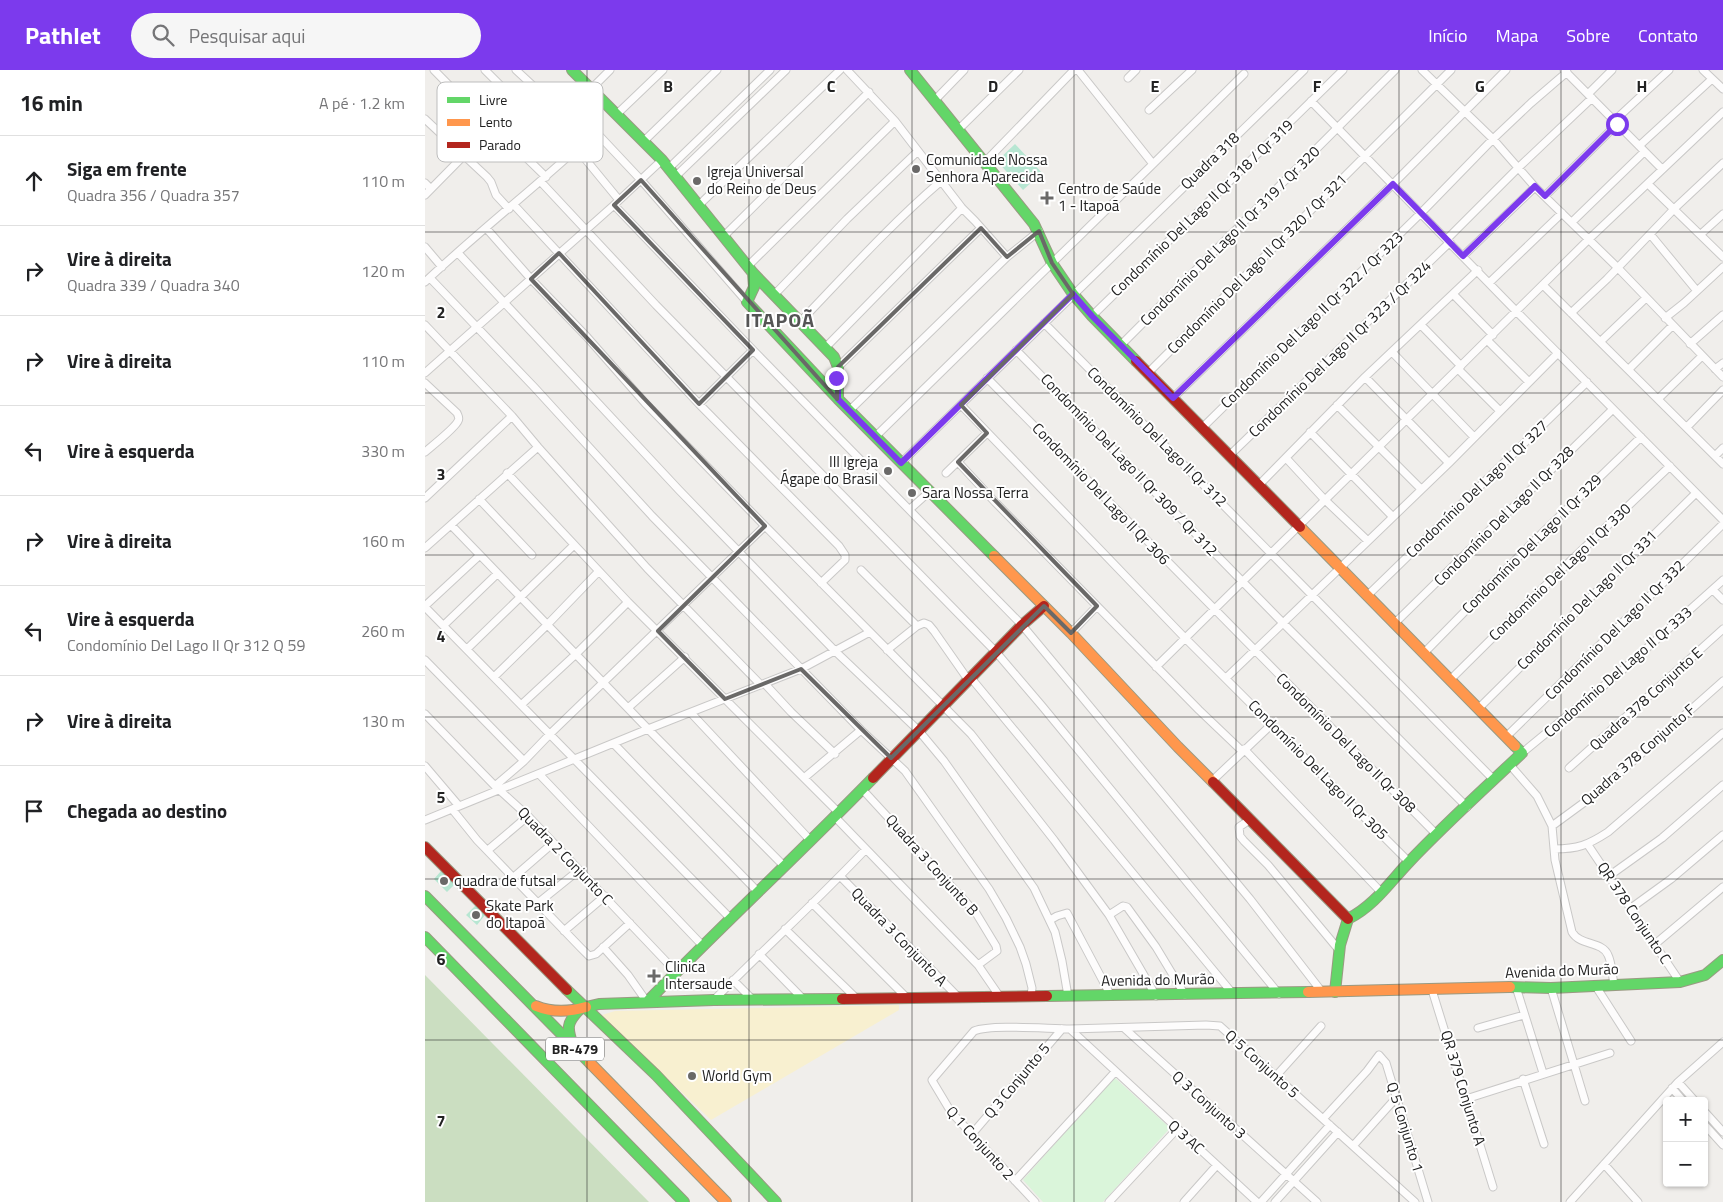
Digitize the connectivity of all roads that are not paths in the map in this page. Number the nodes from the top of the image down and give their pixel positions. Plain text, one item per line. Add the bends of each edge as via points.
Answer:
1 (434, 70) edge
2 (485, 70) edge
3 (516, 70) edge
4 (572, 70) edge
5 (610, 70) edge
6 (663, 70) edge
7 (717, 70) edge
8 (770, 70) edge
9 (786, 70) edge
10 (840, 70) edge
11 (847, 70) edge
12 (911, 70) edge
13 (964, 70) edge
14 (1019, 70) edge
15 (1076, 70) edge
16 (1136, 70) edge
17 (1304, 70) edge
18 (1343, 70) edge
19 (1395, 70) edge
20 (1422, 70) edge
21 (1451, 70) edge
22 (1506, 70) edge
23 (1612, 70) edge
24 (1669, 70) edge
25 (1703, 70) edge
26 (1188, 71) edge
27 (1244, 71) edge
28 (1566, 71) edge
29 (1128, 78) dead end
30 (1712, 79) junction
31 (446, 82) edge
32 (497, 82) edge
33 (529, 82) edge
34 (584, 82) edge
35 (598, 82) edge
36 (1437, 84) junction
37 (1723, 89) edge
38 (869, 92) junction
39 (1590, 96) junction
40 (603, 101) edge
41 (934, 101) junction
42 (1311, 101) junction
43 (1149, 110) dead end
44 (1465, 112) junction
45 (1723, 112) edge
46 (616, 115) junction
47 (425, 119) edge
48 (895, 121) junction
49 (1616, 122) junction
50 (1338, 128) junction
51 (958, 130) junction
52 (437, 131) edge
53 (1493, 139) junction
54 (603, 140) edge
55 (643, 142) junction
56 (1642, 149) junction
57 (918, 151) junction
58 (1365, 156) junction
59 (662, 160) junction
60 (457, 162) edge
61 (469, 162) edge
62 (526, 162) edge
63 (563, 162) edge
64 (584, 162) edge
65 (984, 163) junction
66 (1723, 163) edge
67 (1153, 164) junction
68 (1518, 168) junction
69 (1662, 169) junction
70 (673, 172) junction
71 (544, 180) junction
72 (641, 180) junction
73 (940, 182) junction
74 (425, 183) edge
75 (1393, 184) junction
76 (1648, 184) junction
77 (1535, 186) junction
78 (431, 189) junction
79 (425, 195) edge
80 (1545, 196) junction
81 (617, 202) junction
82 (699, 205) junction
83 (511, 207) junction
84 (962, 208) junction
85 (1675, 208) junction
86 (1421, 213) junction
87 (1562, 213) junction
88 (1723, 214) edge
89 (1572, 222) junction
90 (486, 228) junction
91 (981, 228) junction
92 (585, 230) junction
93 (1039, 231) junction
94 (1650, 234) junction
95 (1701, 234) junction
96 (724, 236) junction
97 (1589, 239) junction
98 (1449, 241) junction
99 (425, 247) edge
100 (457, 253) junction
101 (559, 253) junction
102 (1463, 256) junction
103 (1007, 257) junction
104 (1723, 257) edge
105 (1052, 264) junction
106 (1723, 266) edge
107 (442, 267) junction
108 (1617, 267) junction
109 (751, 269) junction
110 (1478, 270) junction
111 (531, 278) junction
112 (427, 280) edge
113 (765, 283) junction
114 (1489, 283) junction
115 (1543, 285) junction
116 (754, 287) junction
117 (1697, 291) junction
118 (775, 294) junction
119 (1073, 294) junction
120 (1453, 294) junction
121 (1646, 298) junction
122 (504, 301) junction
123 (747, 302) junction
124 (1516, 311) junction
125 (1571, 313) junction
126 (1723, 315) edge
127 (1092, 316) junction
128 (1665, 318) junction
129 (800, 322) junction
130 (1044, 322) junction
131 (425, 325) edge
132 (1421, 325) junction
133 (1673, 326) junction
134 (478, 327) junction
135 (1490, 338) junction
136 (1601, 341) junction
137 (1690, 344) junction
138 (1121, 345) junction
139 (826, 347) junction
140 (753, 350) junction
141 (1016, 350) junction
142 (450, 351) junction
143 (1392, 352) junction
144 (1558, 353) junction
145 (1702, 356) junction
146 (1723, 363) edge
147 (1460, 368) junction
148 (1629, 369) junction
149 (1715, 369) junction
150 (838, 371) junction
151 (1149, 372) junction
152 (425, 373) edge
153 (726, 377) junction
154 (1723, 377) edge
155 (987, 378) junction
156 (1365, 378) junction
157 (819, 380) junction
158 (1529, 382) junction
159 (1587, 382) junction
160 (425, 383) edge
161 (1723, 390) edge
162 (1432, 393) junction
163 (1173, 398) junction
164 (1659, 398) junction
165 (838, 399) junction
166 (699, 404) junction
167 (961, 405) junction
168 (1337, 405) junction
169 (1613, 409) junction
170 (849, 411) junction
171 (1499, 411) junction
172 (512, 416) junction
173 (1406, 420) junction
174 (1687, 427) junction
175 (1202, 428) junction
176 (1310, 432) junction
177 (987, 433) junction
178 (875, 436) junction
179 (1641, 436) junction
180 (1474, 438) junction
181 (1379, 446) junction
182 (538, 447) junction
183 (1723, 448) edge
184 (425, 452) edge
185 (1229, 456) junction
186 (1715, 456) junction
187 (1286, 458) junction
188 (958, 462) junction
189 (1449, 462) junction
190 (901, 463) junction
191 (1723, 464) edge
192 (1670, 466) junction
193 (507, 473) junction
194 (946, 473) dead end
195 (1351, 474) junction
196 (1258, 486) junction
197 (1421, 490) junction
198 (929, 492) junction
199 (1696, 493) junction
200 (425, 498) edge
201 (479, 499) junction
202 (1324, 500) junction
203 (909, 509) junction
204 (1393, 516) junction
205 (1723, 520) edge
206 (1723, 524) edge
207 (451, 525) junction
208 (765, 526) junction
209 (1299, 526) junction
210 (1367, 541) junction
211 (574, 545) junction
212 (425, 548) edge
213 (739, 551) junction
214 (1271, 552) junction
215 (480, 555) junction
216 (532, 555) dead end
217 (1341, 568) junction
218 (861, 570) dead end
219 (599, 572) junction
220 (497, 574) junction
221 (711, 578) junction
222 (1242, 580) junction
223 (1723, 580) edge
224 (821, 583) junction
225 (1713, 590) junction
226 (1312, 596) junction
227 (1368, 596) junction
228 (521, 598) junction
229 (1723, 600) edge
230 (628, 602) junction
231 (684, 606) junction
232 (1044, 606) junction
233 (1097, 606) junction
234 (425, 607) edge
235 (1214, 610) junction
236 (1283, 623) junction
237 (1395, 623) junction
238 (443, 625) junction
239 (547, 625) junction
240 (1022, 625) junction
241 (917, 626) junction
242 (1723, 629) edge
243 (658, 631) junction
244 (870, 632) junction
245 (1071, 633) junction
246 (1185, 638) junction
247 (467, 649) junction
248 (887, 650) junction
249 (835, 651) junction
250 (1255, 651) junction
251 (996, 652) junction
252 (1424, 653) junction
253 (576, 654) junction
254 (685, 657) junction
255 (425, 660) edge
256 (1157, 667) junction
257 (801, 669) junction
258 (494, 677) junction
259 (1226, 678) junction
260 (970, 679) junction
261 (1451, 679) junction
262 (1723, 681) edge
263 (604, 682) junction
264 (763, 684) junction
265 (725, 700) junction
266 (521, 705) junction
267 (944, 706) junction
268 (628, 708) junction
269 (1479, 708) junction
270 (691, 713) junction
271 (425, 714) edge
272 (1272, 724) junction
273 (648, 729) junction
274 (861, 730) junction
275 (919, 731) junction
276 (1723, 733) edge
277 (550, 734) junction
278 (1507, 736) junction
279 (614, 744) junction
280 (1243, 750) junction
281 (1522, 753) junction
282 (835, 754) junction
283 (891, 758) junction
284 (575, 760) junction
285 (524, 761) junction
286 (1510, 765) junction
287 (425, 766) edge
288 (1569, 768) dead end
289 (539, 774) junction
290 (804, 778) junction
291 (1494, 780) junction
292 (1212, 781) junction
293 (1723, 785) edge
294 (497, 787) junction
295 (863, 789) junction
296 (1467, 807) junction
297 (456, 808) junction
298 (837, 815) junction
299 (528, 816) junction
300 (1251, 818) junction
301 (425, 820) edge
302 (1552, 826) junction
303 (1723, 835) edge
304 (1437, 836) junction
305 (811, 841) junction
306 (553, 843) junction
307 (1588, 845) junction
308 (425, 847) edge
309 (866, 849) junction
310 (1554, 849) junction
311 (488, 850) junction
312 (1409, 862) junction
313 (784, 866) junction
314 (579, 870) junction
315 (840, 876) junction
316 (1609, 876) junction
317 (514, 877) junction
318 (1723, 887) edge
319 (758, 892) junction
320 (1381, 892) junction
321 (425, 896) edge
322 (605, 896) junction
323 (538, 903) junction
324 (812, 903) junction
325 (1631, 908) junction
326 (1109, 915) junction
327 (730, 918) junction
328 (1348, 919) junction
329 (1050, 920) junction
330 (630, 923) junction
331 (785, 929) junction
332 (564, 931) junction
333 (425, 936) edge
334 (702, 945) junction
335 (1654, 945) junction
336 (603, 947) junction
337 (1339, 950) junction
338 (759, 954) junction
339 (1723, 960) edge
340 (978, 966) junction
341 (676, 972) junction
342 (733, 980) junction
343 (1680, 982) junction
344 (1614, 984) junction
345 (1595, 985) junction
346 (1516, 987) junction
347 (1551, 988) junction
348 (1432, 990) junction
349 (1322, 992) junction
350 (1335, 992) junction
351 (1233, 994) junction
352 (1279, 994) junction
353 (999, 996) junction
354 (1031, 996) junction
355 (1068, 996) junction
356 (1111, 996) junction
357 (1156, 996) junction
358 (1185, 996) junction
359 (856, 998) junction
360 (907, 998) junction
361 (958, 998) junction
362 (752, 999) junction
363 (714, 1000) junction
364 (804, 1000) junction
365 (647, 1002) junction
366 (532, 1005) junction
367 (583, 1008) junction
368 (1523, 1015) junction
369 (1321, 1026) dead end
370 (1124, 1028) junction
371 (1478, 1028) dead end
372 (1066, 1029) junction
373 (1631, 1041) dead end
374 (1723, 1042) edge
375 (573, 1047) junction
376 (1610, 1053) dead end
377 (1573, 1064) junction
378 (1115, 1072) junction
379 (1543, 1074) junction
380 (1276, 1076) junction
381 (1523, 1079) junction
382 (1678, 1082) junction
383 (1672, 1088) junction
384 (1680, 1097) edge
385 (1691, 1097) edge
386 (1396, 1098) junction
387 (1466, 1098) junction
388 (1585, 1101) dead end
389 (1708, 1115) edge
390 (1323, 1119) junction
391 (1330, 1125) junction
392 (1708, 1128) edge
393 (1177, 1129) junction
394 (1338, 1132) junction
395 (1723, 1132) edge
396 (972, 1134) junction
397 (1545, 1144) dead end
398 (1723, 1145) edge
399 (1353, 1146) junction
400 (1604, 1164) junction
401 (1217, 1165) junction
402 (1286, 1175) junction
403 (1015, 1181) junction
404 (1294, 1181) junction
405 (1493, 1187) dead end
406 (684, 1202) edge
407 (726, 1202) edge
408 (776, 1202) edge
409 (1035, 1202) edge
410 (1109, 1202) edge
411 (1184, 1202) edge
412 (1259, 1202) edge
413 (1275, 1202) edge
414 (1317, 1202) edge
415 (1415, 1202) edge
416 (1428, 1202) edge
417 (1570, 1202) edge
418 (1638, 1202) edge

1 - 31 street
2 - 32 street
3 - 33 street
4 - 34 street
5 - 35 street
6 - 46 street
7 - 55 street
8 - 70 street
9 - 70 street
10 - 82 street
11 - 38 street
12 - 41 street
13 - 41 street
14 - 51 street
15 - 65 street
15 - 67 street
16 - 29 street
17 - 119 street, Quadra 318
18 - 42 street, Condomínio Del Lago II Qr 318 / Qr 319
19 - 50 street, Condomínio Del Lago II Qr 319 / Qr 320
20 - 36 street
21 - 36 street, Condomínio Del Lago II Qr 320 / Qr 321
22 - 44 street
23 - 39 street, Condomínio Del Lago II Qr 323 / Qr 324
24 - 49 street
25 - 30 street
26 - 43 street
27 - 67 street
28 - 39 street
28 - 53 street, Condomínio Del Lago II Qr 322 / Qr 323
30 - 37 street
30 - 56 street
36 - 44 street
36 - 58 street, Condomínio Del Lago II Qr 320 / Qr 321
38 - 48 street
38 - 96 street
39 - 49 street
39 - 68 street, Condomínio Del Lago II Qr 323 / Qr 324
40 - 46 street
41 - 51 street
42 - 50 street
42 - 127 street, Condomínio Del Lago II Qr 318 / Qr 319
44 - 53 street
44 - 75 street
45 - 69 street
46 - 55 street
47 - 52 street
48 - 57 street
48 - 109 street
49 - 56 street
49 - 80 street
50 - 58 street
50 - 138 street, Condomínio Del Lago II Qr 319 / Qr 320
51 - 65 street
53 - 68 street
53 - 86 street, Condomínio Del Lago II Qr 322 / Qr 323
54 - 72 street
55 - 59 street
56 - 69 street
56 - 89 street
57 - 73 street
57 - 118 street
58 - 75 street
58 - 151 street, Condomínio Del Lago II Qr 320 / Qr 321
59 - 70 street
59 - 72 street
60 - 78 street
61 - 83 street via 491,182 496,195
62 - 71 street
63 - 71 street
64 - 81 street
65 - 93 street
66 - 85 street
67 - 105 street
68 - 77 street
68 - 98 street, Condomínio Del Lago II Qr 323 / Qr 324
69 - 76 street
70 - 82 street
71 - 83 street
71 - 92 street
72 - 81 street
72 - 123 street
73 - 84 street
73 - 129 street
74 - 78 street
75 - 86 street
75 - 163 street
76 - 85 street
76 - 97 street
77 - 80 street
77 - 102 street
78 - 79 street
80 - 87 street
81 - 92 street
81 - 140 street
82 - 96 street
83 - 90 street
83 - 101 street
84 - 91 street
84 - 139 street
85 - 94 street
85 - 95 street
86 - 98 street
86 - 175 street, Condomínio Del Lago II Qr 322 / Qr 323
87 - 89 street
87 - 114 street
88 - 95 street
89 - 97 street
90 - 100 street
90 - 111 street
91 - 103 street
91 - 150 street
92 - 101 street
92 - 153 street
93 - 103 street
93 - 105 street
94 - 108 street
94 - 117 street
95 - 104 street
96 - 109 street
97 - 108 street
97 - 115 street
98 - 102 street
98 - 185 street, Condomínio Del Lago II Qr 323 / Qr 324
99 - 107 street
100 - 107 street
100 - 122 street
101 - 111 street
101 - 166 street
102 - 110 street
103 - 170 street
105 - 119 street
105 - 178 street
106 - 117 street
107 - 112 street
108 - 121 street
108 - 125 street
109 - 113 street
109 - 116 street
110 - 114 street
110 - 120 street
111 - 122 street
111 - 208 street via 645,403
112 - 134 street
113 - 116 street
113 - 118 street
114 - 124 street
115 - 124 street
115 - 125 street
116 - 123 street
117 - 128 street
118 - 129 street
119 - 127 street
119 - 130 street, Quadra 318
120 - 132 street
120 - 135 street
121 - 128 street
121 - 136 street
122 - 134 street
122 - 213 street
123 - 157 street
124 - 135 street
124 - 144 street
125 - 136 street
126 - 137 street
127 - 138 street
128 - 133 street
129 - 139 street
130 - 141 street, Quadra 318
130 - 214 street, Condomínio Del Lago II Qr 312
131 - 142 street
132 - 143 street
132 - 147 street
133 - 137 street
133 - 148 street
134 - 142 street
134 - 221 street
135 - 147 street
135 - 158 street
136 - 148 street
137 - 145 street
138 - 151 street
139 - 150 street via 834,357
140 - 153 street
140 - 203 street
141 - 155 street, Quadra 318
141 - 222 street, Condomínio Del Lago II Qr 309 / Qr 312
142 - 152 street
142 - 172 street
143 - 156 street
143 - 162 street
144 - 158 street
144 - 159 street
145 - 149 street
145 - 164 street
146 - 149 street
147 - 162 street
147 - 171 street
148 - 164 street
149 - 154 street
150 - 157 street via 830,381
150 - 165 street
151 - 163 street
153 - 166 street
153 - 251 street
155 - 167 street, Quadra 318
155 - 235 street, Condomínio Del Lago II Qr 306
156 - 168 street
156 - 173 street
157 - 165 street
158 - 171 street
159 - 169 street
159 - 227 street, Condomínio Del Lago II Qr 327
160 - 184 street via 459,417 453,427
161 - 174 street
162 - 173 street
162 - 180 street
163 - 175 street
164 - 174 street
165 - 170 street
166 - 224 street via 842,551 845,560
167 - 177 street, Condomínio Del Lago II Qr 305
167 - 190 street, Quadra 318
168 - 176 street
168 - 181 street
169 - 179 street
169 - 237 street, Condomínio Del Lago II Qr 328
170 - 178 street
171 - 180 street
172 - 182 street
172 - 200 street
173 - 181 street
173 - 189 street
174 - 186 street
175 - 185 street
176 - 187 street
176 - 195 street
177 - 188 street
177 - 246 street, Condomínio Del Lago II Qr 305
178 - 190 street
179 - 192 street
179 - 252 street, Condomínio Del Lago II Qr 329
180 - 189 street
181 - 195 street
181 - 197 street
182 - 193 street
182 - 231 street
183 - 186 street
185 - 196 street
186 - 191 street
187 - 196 street
187 - 202 street
188 - 194 street
188 - 233 street
189 - 197 street
190 - 198 street
192 - 199 street
192 - 261 street, Condomínio Del Lago II Qr 330
193 - 201 street
193 - 211 street
195 - 202 street
195 - 204 street
196 - 209 street
197 - 204 street
198 - 203 street
198 - 232 street
199 - 205 street
199 - 269 street, Condomínio Del Lago II Qr 331
201 - 207 street
201 - 216 street
202 - 209 street
202 - 210 street
203 - 240 street
204 - 210 street
206 - 278 street, Condomínio Del Lago II Qr 332
207 - 212 street
207 - 215 street
208 - 213 street
208 - 224 street
209 - 214 street
209 - 217 street
210 - 217 street
211 - 219 street
211 - 228 street
213 - 221 street
213 - 249 street
214 - 222 street
214 - 226 street, Condomínio Del Lago II Qr 312
215 - 220 street
215 - 234 street
217 - 226 street
217 - 227 street
218 - 241 street
219 - 230 street
219 - 239 street
220 - 228 street
220 - 238 street
221 - 231 street
221 - 257 street
222 - 235 street
222 - 236 street, Condomínio Del Lago II Qr 309 / Qr 312
223 - 225 street, Condomínio Del Lago II Qr 333
224 - 244 street
225 - 229 street
225 - 281 street, Condomínio Del Lago II Qr 333
226 - 236 street
226 - 291 street, Condomínio Del Lago II Qr 312
227 - 237 street
228 - 239 street
228 - 247 street
230 - 243 street
230 - 253 street
231 - 243 street
231 - 264 street
232 - 240 street
232 - 245 street
233 - 245 street
233 - 256 street
234 - 238 street
235 - 246 street
235 - 250 street, Condomínio Del Lago II Qr 306
236 - 250 street
236 - 296 street, Condomínio Del Lago II Qr 309 / Qr 312
237 - 252 street
238 - 247 street
239 - 253 street
239 - 258 street
240 - 251 street
240 - 349 street via 1256,907
241 - 248 street
241 - 260 street via 929,625
242 - 288 street, Quadra 378 Conjunto E
243 - 254 street
243 - 263 street
244 - 248 street
244 - 249 street
245 - 292 street
246 - 256 street
246 - 259 street, Condomínio Del Lago II Qr 305
247 - 258 street
248 - 267 street
249 - 257 street
249 - 275 street
250 - 259 street
250 - 304 street, Condomínio Del Lago II Qr 308
251 - 260 street
251 - 352 street
252 - 261 street
253 - 263 street
253 - 266 street
254 - 265 street
254 - 268 street
255 - 285 street
256 - 280 street
257 - 264 street
257 - 274 street
258 - 266 street
259 - 272 street, Condomínio Del Lago II Qr 305
260 - 267 street
260 - 351 street
261 - 269 street
262 - 302 street, Quadra 378 Conjunto F via 1602,789
263 - 268 street
263 - 277 street
264 - 265 street
264 - 282 street
265 - 270 street
265 - 290 street
266 - 277 street
267 - 275 street
267 - 326 street via 1014,788
268 - 273 street
269 - 278 street
270 - 273 street
270 - 305 street
271 - 294 street, Quadra 2 Conjunto C
272 - 280 street
272 - 312 street, Condomínio Del Lago II Qr 305
273 - 279 street
273 - 313 street
274 - 282 street
274 - 283 street
275 - 283 street
275 - 329 street via 1034,888
276 - 307 street via 1624,820
277 - 284 street
277 - 285 street
278 - 281 street
279 - 284 street
279 - 319 street
280 - 292 street
280 - 320 street
281 - 286 street
282 - 290 street
283 - 295 street
283 - 354 street via 911,779 1002,911 1026,964
284 - 289 street
284 - 327 street
285 - 294 street
286 - 291 street
286 - 302 street via 1537,796
287 - 297 street
289 - 294 street
289 - 334 street
290 - 298 street
291 - 296 street
292 - 300 street
293 - 316 street via 1662,838
294 - 297 street
294 - 299 street, Quadra 2 Conjunto C
295 - 298 street
295 - 340 street, Quadra 3 Conjunto B via 976,913 997,946 997,952
296 - 304 street
297 - 301 street
297 - 311 street via 467,830
298 - 305 street
298 - 309 street
299 - 306 street, Quadra 2 Conjunto C
299 - 311 street
300 - 328 street
300 - 337 street via 1239,827 1240,836
302 - 310 street
303 - 325 street
304 - 312 street
305 - 313 street
306 - 314 street, Quadra 2 Conjunto C
306 - 317 street
307 - 310 street
307 - 316 street, QR 378 Conjunto C
308 - 367 street
309 - 315 street, Quadra 3 Conjunto A
309 - 340 street
310 - 344 street via 1572,932 1578,939 1604,950
311 - 317 street
312 - 320 street
313 - 319 street
314 - 322 street, Quadra 2 Conjunto C
314 - 323 street
315 - 324 street, Quadra 3 Conjunto A
315 - 361 street, Quadra 3 Conjunto A
316 - 325 street, QR 378 Conjunto C
317 - 323 street
318 - 335 street
319 - 327 street
320 - 328 street via 1359,914
321 - 366 street, BR-479
322 - 330 street, Quadra 2 Conjunto C
322 - 332 street
323 - 332 street
324 - 331 street, Quadra 3 Conjunto A
324 - 360 street
325 - 335 street, QR 378 Conjunto C
326 - 357 street
326 - 358 street via 1123,906 1127,907
327 - 334 street
328 - 337 street
329 - 355 street
329 - 356 street via 1067,913
330 - 336 street
330 - 341 street, Quadra 2 Conjunto C
331 - 338 street, Quadra 3 Conjunto A
331 - 359 street
332 - 336 street via 589,956
333 - 406 street, BR-479
334 - 341 street
335 - 343 street, QR 378 Conjunto C
336 - 365 street
337 - 350 street
338 - 342 street, Quadra 3 Conjunto A
338 - 364 street
339 - 343 street, Avenida do Murão via 1705,975
340 - 353 street
341 - 365 street
342 - 362 street
342 - 363 street, Quadra 3 Conjunto A
343 - 344 street, Avenida do Murão
344 - 345 street, Avenida do Murão
345 - 347 street, Avenida do Murão
345 - 373 street
346 - 347 street, Avenida do Murão
346 - 348 street, Avenida do Murão
346 - 368 street
347 - 377 street
348 - 350 street, Avenida do Murão
348 - 387 street, QR 379 Conjunto A
349 - 350 street, Avenida do Murão
349 - 352 street, Avenida do Murão
351 - 352 street, Avenida do Murão
351 - 358 street, Avenida do Murão
353 - 354 street, Avenida do Murão
353 - 361 street, Avenida do Murão
354 - 355 street, Avenida do Murão
355 - 356 street, Avenida do Murão
356 - 357 street, Avenida do Murão
357 - 358 street, Avenida do Murão
359 - 360 street, Avenida do Murão
359 - 364 street, Avenida do Murão
360 - 361 street, Avenida do Murão
362 - 363 street, Avenida do Murão
362 - 364 street, Avenida do Murão
363 - 365 street, Avenida do Murão
365 - 367 street, Avenida do Murão
366 - 367 street, Avenida do Murão via 552,1012
366 - 375 street, BR-479
367 - 375 street via 568,1023
367 - 408 street via 663,1082
368 - 371 street
368 - 379 street
369 - 380 street
370 - 372 street, Q 5 Conjunto 5
370 - 380 street, Q 5 Conjunto 5 via 1220,1026
370 - 402 street, Q 3 Conjunto 3
372 - 378 street, Q 3 AC
372 - 396 street, Q 3 Conjunto 5
372 - 396 street, Q 1 Conjunto 2 via 995,1028 974,1031 932,1080 946,1106
374 - 382 street
375 - 407 street, BR-479
376 - 377 street
377 - 379 street
377 - 388 street
378 - 393 street, Q 3 AC
378 - 403 street
379 - 381 street
380 - 390 street, Q 5 Conjunto 5
381 - 387 street
381 - 397 street
382 - 383 street
382 - 385 street
383 - 384 street
383 - 400 street
386 - 390 street, Q 5 Conjunto 1 via 1386,1063 1379,1055
386 - 399 street
386 - 416 street, Q 5 Conjunto 1
387 - 405 street, QR 379 Conjunto A
389 - 395 street
390 - 391 street, Q 5 Conjunto 5
391 - 394 street, Q 5 Conjunto 5
391 - 402 street
392 - 398 street
393 - 401 street, Q 3 AC
393 - 410 street
394 - 399 street, Q 5 Conjunto 5
394 - 404 street
396 - 403 street, Q 1 Conjunto 2
399 - 415 street, Q 5 Conjunto 5
400 - 417 street
400 - 418 street
401 - 411 street
401 - 412 street, Q 3 AC
402 - 404 street, Q 3 Conjunto 3
402 - 412 street
403 - 409 street, Q 1 Conjunto 2
404 - 413 street
404 - 414 street, Q 3 Conjunto 3

